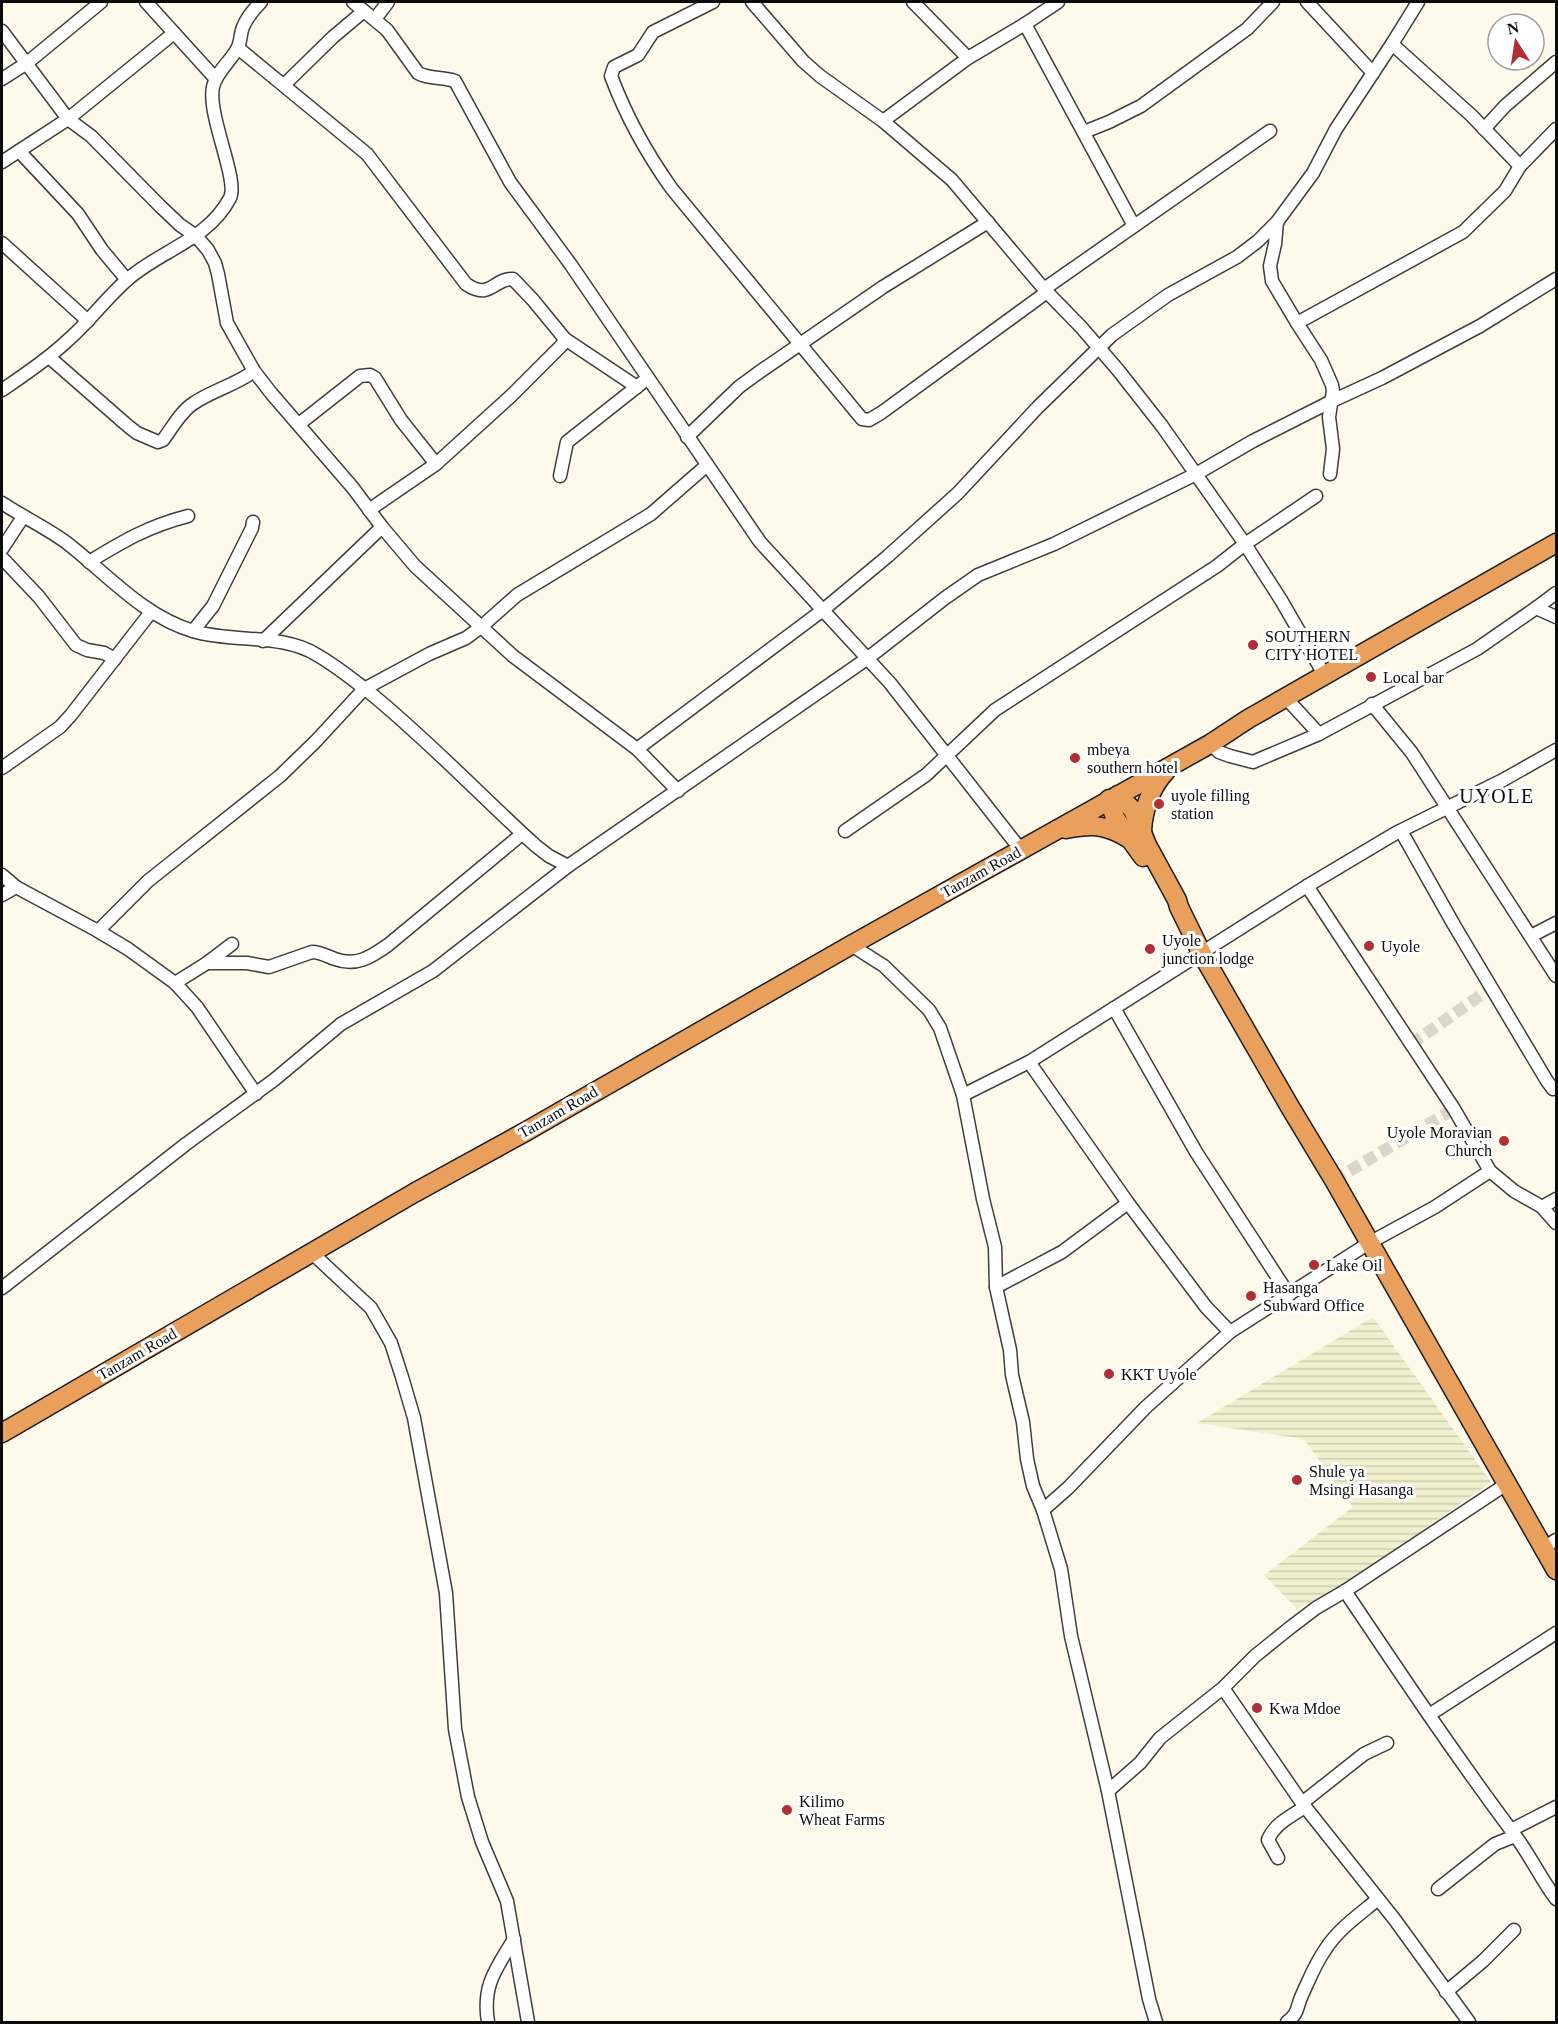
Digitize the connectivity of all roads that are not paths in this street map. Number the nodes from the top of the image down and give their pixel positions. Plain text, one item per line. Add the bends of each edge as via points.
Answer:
1 (101, 2) edge
2 (146, 2) edge
3 (261, 2) edge
4 (353, 2) edge
5 (388, 2) edge
6 (713, 2) edge
7 (752, 2) edge
8 (913, 2) edge
9 (1056, 2) edge
10 (1274, 2) edge
11 (1307, 2) edge
12 (1418, 2) edge
13 (364, 11) junction
14 (375, 19) junction
15 (1025, 24) junction
16 (2, 31) edge
17 (174, 33) junction
18 (1392, 44) junction
19 (238, 48) junction
20 (968, 58) junction
21 (1557, 62) edge
22 (27, 63) junction
23 (1373, 73) junction
24 (215, 78) junction
25 (2, 80) edge
26 (285, 84) junction
27 (68, 118) junction
28 (883, 121) junction
29 (1484, 129) junction
30 (1557, 129) edge
31 (1270, 131) dead end
32 (1084, 132) junction
33 (19, 151) junction
34 (2, 162) edge
35 (1520, 166) junction
36 (988, 222) junction
37 (1277, 222) junction
38 (1134, 226) junction
39 (196, 236) junction
40 (2, 243) edge
41 (1557, 279) edge
42 (127, 280) junction
43 (1045, 291) junction
44 (88, 321) junction
45 (1297, 323) junction
46 (565, 339) junction
47 (800, 344) junction
48 (1098, 347) junction
49 (49, 357) junction
50 (254, 371) junction
51 (648, 378) junction
52 (637, 387) junction
53 (2, 390) edge
54 (1332, 401) junction
55 (299, 424) junction
56 (687, 437) junction
57 (436, 464) junction
58 (706, 466) junction
59 (1196, 474) junction
60 (1330, 474) dead end
61 (560, 476) dead end
62 (1316, 496) dead end
63 (2, 503) edge
64 (369, 510) junction
65 (23, 516) junction
66 (188, 516) dead end
67 (253, 522) dead end
68 (382, 527) junction
69 (1557, 543) edge
70 (1245, 544) junction
71 (2, 549) edge
72 (2, 558) edge
73 (89, 562) junction
74 (1557, 593) edge
75 (1536, 608) junction
76 (823, 610) junction
77 (152, 612) junction
78 (1557, 617) edge
79 (481, 627) junction
80 (193, 631) junction
81 (263, 641) junction
82 (868, 658) junction
83 (115, 659) junction
84 (1325, 676) junction
85 (364, 688) junction
86 (1286, 698) junction
87 (1372, 704) junction
88 (1319, 734) junction
89 (1210, 744) junction
90 (637, 749) junction
91 (1557, 750) edge
92 (947, 756) junction
93 (1171, 766) junction
94 (2, 768) edge
95 (678, 791) junction
96 (1113, 797) junction
97 (1447, 808) junction
98 (845, 831) dead end
99 (1055, 831) junction
100 (1401, 831) junction
101 (522, 834) junction
102 (1138, 837) junction
103 (1021, 850) junction
104 (568, 866) junction
105 (2, 876) edge
106 (1307, 886) junction
107 (16, 887) junction
108 (2, 895) edge
109 (1557, 922) edge
110 (98, 931) junction
111 (1531, 936) junction
112 (232, 944) dead end
113 (851, 945) junction
114 (1202, 954) junction
115 (207, 963) junction
116 (1557, 976) edge
117 (175, 983) junction
118 (1114, 1008) junction
119 (1029, 1062) junction
120 (1557, 1087) edge
121 (256, 1094) junction
122 (963, 1095) junction
123 (1490, 1171) junction
124 (1557, 1199) edge
125 (1128, 1203) junction
126 (1542, 1208) junction
127 (1557, 1222) edge
128 (1369, 1243) junction
129 (311, 1252) junction
130 (996, 1287) junction
131 (2, 1288) edge
132 (1289, 1294) junction
133 (1230, 1332) junction
134 (2, 1433) edge
135 (1508, 1483) junction
136 (1043, 1510) junction
137 (1550, 1544) edge
138 (1557, 1570) edge
139 (1346, 1591) junction
140 (1557, 1633) edge
141 (1223, 1688) junction
142 (1429, 1715) junction
143 (1387, 1743) dead end
144 (1108, 1791) junction
145 (1303, 1805) junction
146 (1557, 1807) edge
147 (1513, 1833) junction
148 (1278, 1858) dead end
149 (1438, 1889) dead end
150 (1378, 1899) junction
151 (1557, 1899) edge
152 (1514, 1930) dead end
153 (514, 1939) junction
154 (1446, 1992) junction
155 (488, 2022) edge
156 (528, 2022) edge
157 (1156, 2022) edge
158 (1287, 2022) edge
159 (1469, 2022) edge

1 - 22 street
2 - 17 street
3 - 19 street via 243,28
4 - 13 street
5 - 14 street
6 - 47 street via 653,32 638,55 614,67 611,76 651,161
7 - 28 street via 803,61
8 - 20 street
9 - 15 street
10 - 32 street via 1247,29 1141,106
11 - 23 street
12 - 18 street
13 - 14 street
13 - 26 street
14 - 51 street via 392,35 418,74 455,81 510,182
15 - 20 street
15 - 32 street
16 - 22 street
17 - 24 street
17 - 27 street
18 - 23 street
18 - 29 street
19 - 24 street
19 - 26 street
20 - 28 street
21 - 29 street
22 - 25 street
22 - 27 street
23 - 37 street via 1313,173
24 - 39 street via 212,102 232,191 217,215
26 - 46 street via 366,154 466,284 482,291 513,279
27 - 33 street
27 - 39 street via 92,136 180,225
28 - 36 street via 936,165
29 - 35 street
30 - 35 street
31 - 38 street
32 - 38 street
33 - 34 street
33 - 42 street via 78,214
35 - 45 street via 1505,191 1463,232
36 - 43 street
36 - 47 street
37 - 45 street via 1270,273
37 - 48 street via 1237,257 1168,295
38 - 43 street
39 - 42 street via 157,257
39 - 50 street via 215,263 227,323
40 - 44 street
41 - 54 street via 1480,326
42 - 44 street
43 - 47 street via 869,420 862,419
43 - 48 street
44 - 49 street
45 - 54 street via 1328,374
46 - 52 street
46 - 57 street via 512,395
47 - 56 street via 739,387
48 - 59 street
48 - 76 street via 958,493
49 - 50 street via 128,426 158,442 194,403
49 - 53 street
50 - 55 street
51 - 52 street
51 - 56 street
52 - 61 street via 567,442
54 - 59 street
54 - 60 street
55 - 57 street via 360,376 370,375
55 - 64 street
56 - 58 street
57 - 64 street
58 - 76 street via 760,542
58 - 79 street via 651,513 517,594
59 - 70 street
59 - 82 street via 1054,544 978,575
62 - 70 street
63 - 65 street
64 - 68 street
65 - 71 street
65 - 73 street
66 - 73 street via 126,538
67 - 80 street via 213,606
68 - 79 street via 415,566
68 - 81 street
69 - 84 highway, Tanzam Road
70 - 84 street
70 - 92 street via 995,710
72 - 83 street via 76,645
73 - 77 street
74 - 75 street
75 - 78 street
75 - 87 street via 1477,649
76 - 82 street
76 - 90 street
77 - 80 street
77 - 83 street
79 - 85 street
79 - 90 street via 513,656
80 - 81 street
81 - 85 street via 302,647
82 - 92 street
82 - 95 street
83 - 94 street via 60,727
84 - 86 highway, Tanzam Road
85 - 101 street
85 - 110 street via 279,776 148,881
86 - 88 street
86 - 89 highway, Tanzam Road
87 - 88 street
87 - 97 street via 1412,753
88 - 89 street via 1253,762 1219,752
89 - 93 highway, Tanzam Road
90 - 95 street
91 - 97 street
92 - 98 street
92 - 103 street
93 - 96 highway, Tanzam Road
93 - 102 highway via 1153,789
95 - 104 street
96 - 99 highway, Tanzam Road
96 - 102 highway via 1115,818
97 - 100 street
97 - 111 street
99 - 102 highway via 1094,825
99 - 103 highway, Tanzam Road
100 - 106 street
100 - 120 street via 1464,943 1553,1089
101 - 104 street
101 - 115 street via 365,960 344,963 312,952 269,967
102 - 114 highway via 1177,900
103 - 113 highway, Tanzam Road
104 - 121 street via 433,970 341,1024
105 - 107 street
106 - 114 street
106 - 123 street via 1454,1109
107 - 108 street
107 - 110 street
109 - 111 street
110 - 117 street
111 - 116 street
112 - 115 street
113 - 122 street via 884,966 929,1010 940,1028
113 - 129 highway, Tanzam Road
114 - 118 street
114 - 128 highway
115 - 117 street
117 - 121 street via 197,1007
118 - 119 street
118 - 132 street via 1196,1152
119 - 122 street
119 - 125 street
121 - 131 street
122 - 130 street via 994,1247
123 - 126 street
123 - 128 street
124 - 126 street
125 - 130 street via 1062,1252
125 - 133 street via 1206,1307
126 - 127 street
128 - 132 street
128 - 135 highway
129 - 134 highway, Tanzam Road
129 - 153 street via 371,1308 391,1343 402,1377 414,1418 446,1593 455,1729 468,1797 507,1901
130 - 136 street via 1027,1459
132 - 133 street
133 - 136 street via 1146,1407
135 - 137 highway
135 - 139 street
136 - 144 street via 1061,1569 1071,1636
137 - 138 highway
139 - 141 street via 1291,1627
139 - 142 street
140 - 142 street
141 - 144 street via 1160,1738 1140,1763
141 - 145 street
142 - 147 street
143 - 145 street via 1364,1754
144 - 157 street
145 - 148 street via 1270,1835 1270,1846
145 - 150 street
146 - 147 street
147 - 149 street
147 - 151 street
150 - 154 street
150 - 158 street via 1329,1944 1297,2012
152 - 154 street
153 - 155 street via 491,1977 485,1999
153 - 156 street
154 - 159 street

